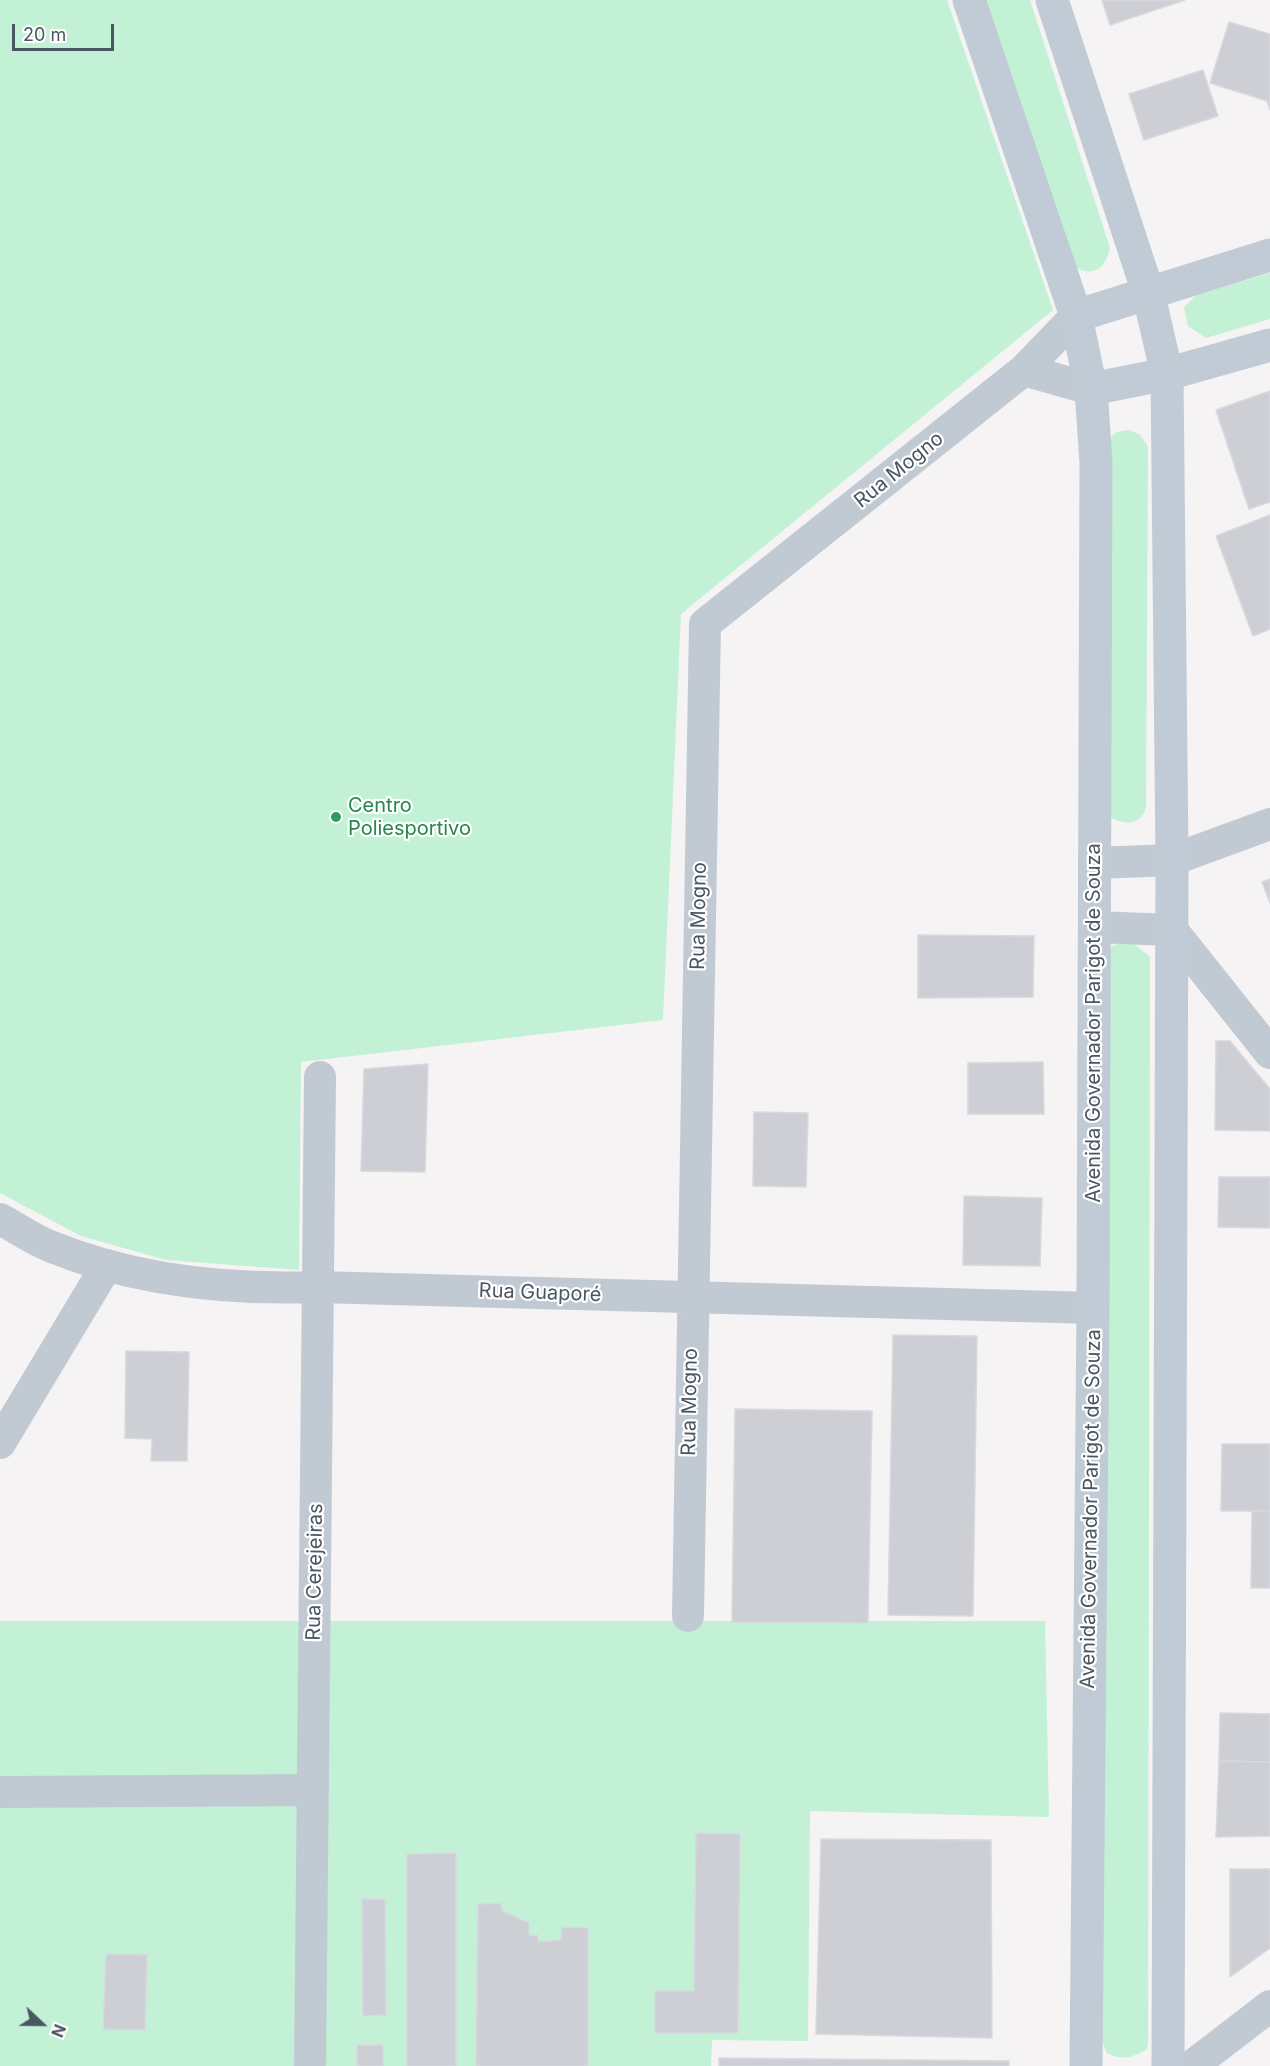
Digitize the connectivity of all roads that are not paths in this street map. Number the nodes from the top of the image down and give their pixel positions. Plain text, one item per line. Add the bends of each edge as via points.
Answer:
1 (969, 0) edge
2 (1052, 0) edge
3 (1270, 255) edge
4 (1148, 292) junction
5 (1076, 316) junction
6 (1270, 345) edge
7 (1024, 370) junction
8 (1167, 374) junction
9 (1091, 389) junction
10 (1270, 824) edge
11 (1172, 860) junction
12 (1095, 863) junction
13 (1095, 927) junction
14 (1172, 930) junction
15 (1270, 1053) edge
16 (320, 1077) dead end
17 (0, 1219) edge
18 (106, 1265) junction
19 (317, 1287) junction
20 (692, 1297) junction
21 (1093, 1308) junction
22 (0, 1443) edge
23 (687, 1616) dead end
24 (313, 1790) junction
25 (0, 1792) edge
26 (1270, 2006) edge
27 (310, 2066) edge
28 (1086, 2066) edge
29 (1168, 2066) edge
30 (1192, 2066) edge

1 - 5 street, Avenida Governador Parigot de Souza
2 - 4 street
3 - 4 street
4 - 5 street
4 - 8 street
5 - 7 street, Rua Mogno
5 - 9 street, Avenida Governador Parigot de Souza
6 - 8 street
7 - 9 street
7 - 20 street, Rua Mogno via 705,624
8 - 9 street
8 - 11 street
9 - 12 street, Avenida Governador Parigot de Souza via 1096,463
10 - 11 street
11 - 12 street
11 - 14 street
12 - 13 street, Avenida Governador Parigot de Souza
13 - 14 street
13 - 21 street, Avenida Governador Parigot de Souza
14 - 15 street
14 - 29 street
16 - 19 street, Rua Cerejeiras
17 - 18 street, Rua Guaporé via 51,1247
18 - 19 street, Rua Guaporé via 164,1279 258,1289
18 - 22 street
19 - 20 street, Rua Guaporé
19 - 24 street, Rua Cerejeiras
20 - 21 street, Rua Guaporé
20 - 23 street, Rua Mogno
21 - 28 street, Avenida Governador Parigot de Souza
24 - 25 street
24 - 27 street, Rua Cerejeiras
26 - 30 street

